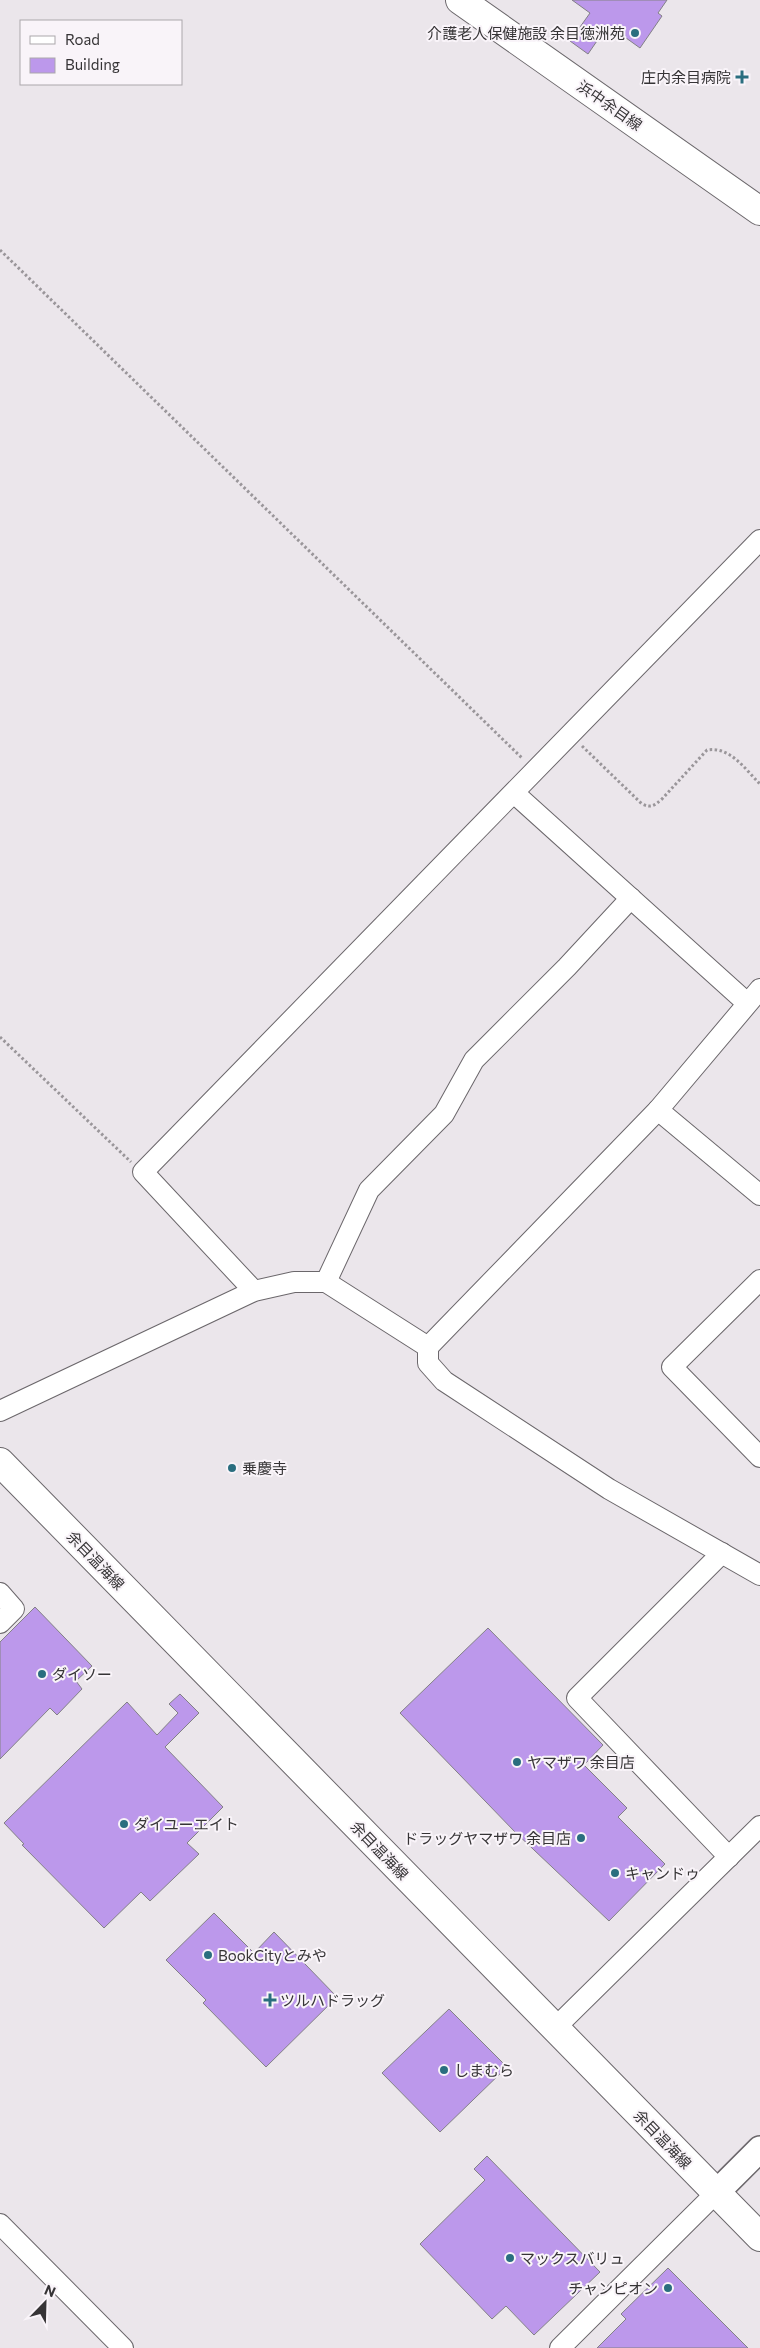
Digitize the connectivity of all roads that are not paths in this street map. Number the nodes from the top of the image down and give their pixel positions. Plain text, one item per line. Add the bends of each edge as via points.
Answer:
1 (460, 0) edge
2 (760, 210) edge
3 (760, 540) edge
4 (514, 793) junction
5 (631, 898) junction
6 (754, 996) edge
7 (658, 1110) junction
8 (760, 1195) edge
9 (760, 1280) edge
10 (326, 1282) junction
11 (254, 1290) junction
12 (428, 1347) junction
13 (0, 1411) edge
14 (760, 1457) edge
15 (0, 1462) edge
16 (722, 1553) junction
17 (760, 1575) edge
18 (0, 1594) edge
19 (0, 1623) edge
20 (760, 1826) edge
21 (728, 1856) junction
22 (555, 2028) junction
23 (760, 2149) edge
24 (716, 2193) junction
25 (0, 2224) edge
26 (760, 2237) edge
27 (122, 2348) edge
28 (560, 2348) edge

1 - 2 main road, 浜中余目線
3 - 4 street
4 - 5 street
4 - 11 street via 143,1172
5 - 6 street
5 - 10 street via 474,1060 444,1114 369,1190
6 - 7 street
7 - 8 street
7 - 12 street
9 - 14 street via 672,1367
10 - 11 street via 294,1282
10 - 12 street
11 - 13 street
12 - 16 street via 428,1363 444,1381 610,1489
15 - 22 main road, 余目温海線
16 - 17 street
16 - 21 street via 577,1698
18 - 19 street via 14,1609
20 - 21 street
21 - 22 street
22 - 24 main road, 余目温海線
23 - 24 street
24 - 26 main road, 余目温海線
24 - 28 street
25 - 27 street

